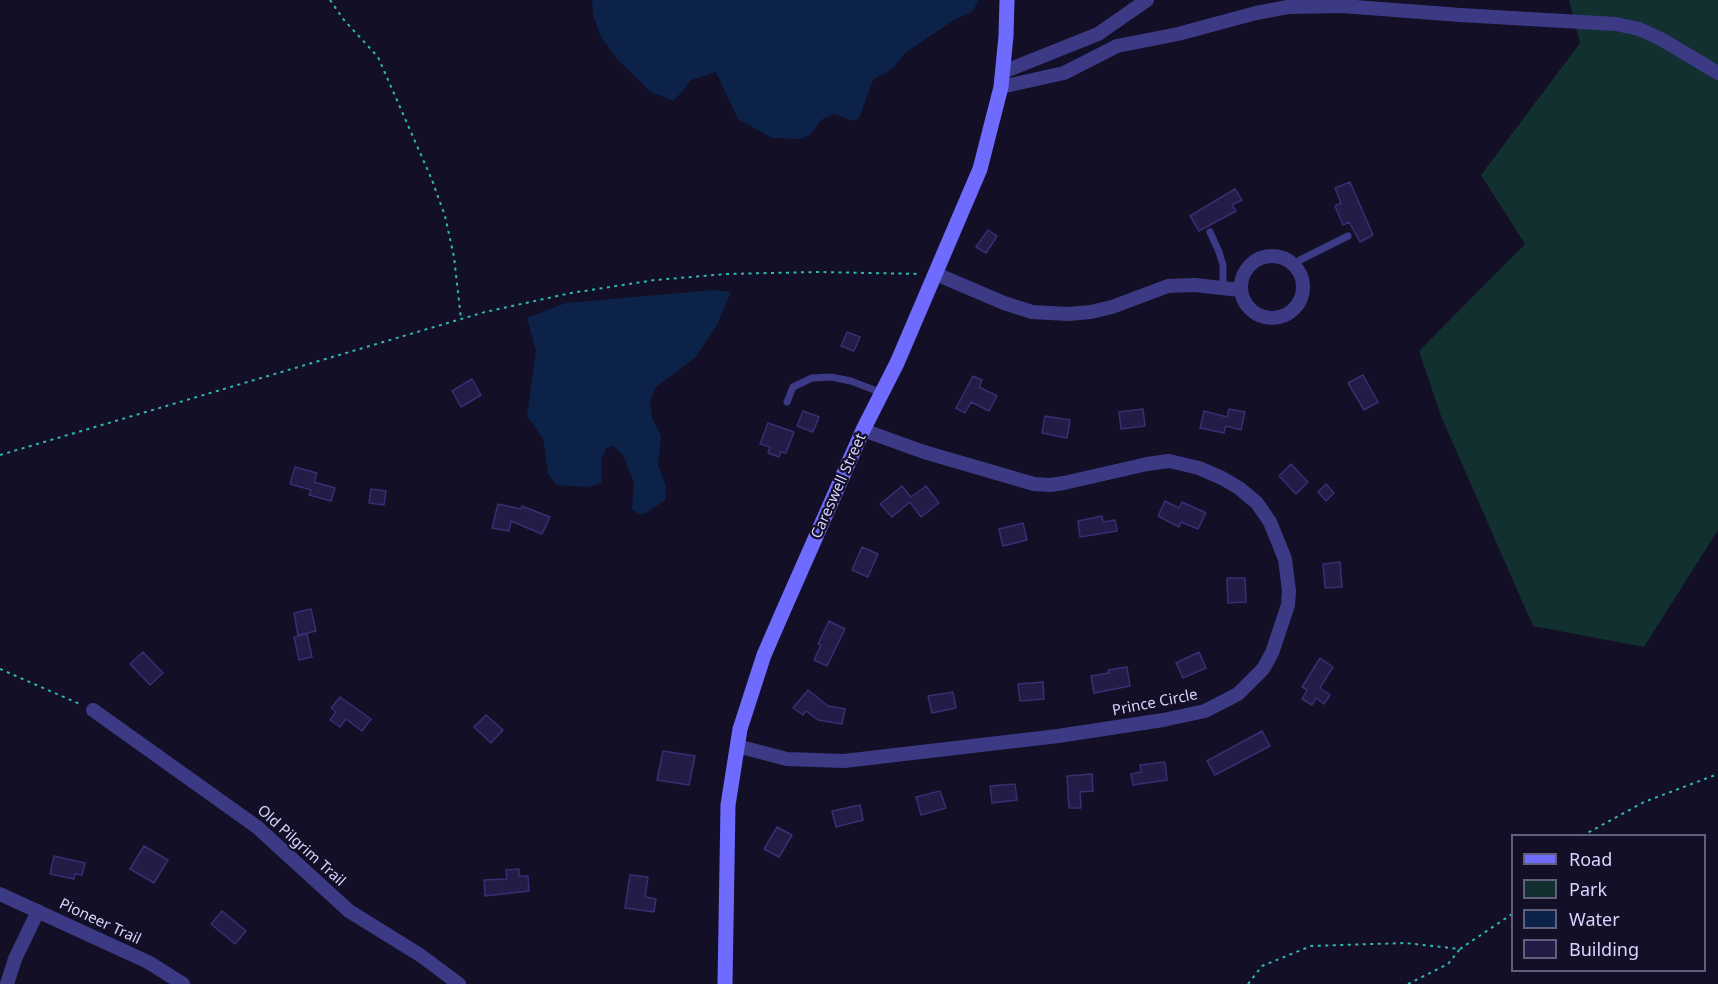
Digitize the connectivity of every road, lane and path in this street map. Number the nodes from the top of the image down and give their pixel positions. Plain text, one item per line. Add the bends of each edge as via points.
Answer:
1 (330, 0) edge
2 (1007, 0) edge
3 (1147, 0) edge
4 (1718, 73) edge
5 (1002, 80) junction
6 (1210, 232) dead end
7 (1348, 236) dead end
8 (1294, 265) junction
9 (936, 274) junction
10 (1223, 288) junction
11 (1240, 290) junction
12 (461, 319) junction
13 (882, 393) junction
14 (787, 402) dead end
15 (863, 430) junction
16 (0, 455) edge
17 (0, 669) edge
18 (93, 710) joint
19 (736, 746) junction
20 (1718, 774) edge
21 (1586, 834) edge
22 (0, 894) edge
23 (38, 911) junction
24 (1511, 915) edge
25 (1460, 949) junction
26 (7, 984) edge
27 (183, 984) edge
28 (459, 984) edge
29 (725, 984) edge
30 (1248, 984) edge
31 (1408, 984) edge

1 - 12 path via 378,57 432,180 454,257
2 - 5 main road, Careswell Street
3 - 5 street via 1098,34
4 - 5 street via 1661,39 1616,24 1342,6 1288,7 1256,13 1117,46 1064,73
5 - 9 main road, Careswell Street via 980,169
6 - 10 lane via 1220,252
7 - 8 lane
8 - 11 street via 1269,255 1257,259 1247,267
8 - 11 street via 1304,284 1297,307 1287,315 1275,319 1257,315 1244,302
9 - 10 street via 1032,312 1068,314 1112,307 1168,286
9 - 12 path via 818,272 655,280 571,293
9 - 13 main road, Careswell Street
10 - 11 street
12 - 16 path
13 - 14 lane via 851,381 812,378 793,387
13 - 15 main road, Careswell Street
15 - 19 main road, Careswell Street via 764,655
15 - 19 street, Prince Circle via 1034,484 1064,483 1169,462 1221,478 1257,503 1270,522 1285,559 1288,605 1272,653 1263,669 1238,694 1205,711 1163,720 844,761 787,759
17 - 18 path
18 - 28 street, Old Pilgrim Trail via 257,826 349,911
19 - 29 main road, Careswell Street via 727,828
20 - 21 path via 1644,802
22 - 23 street, Pioneer Trail
23 - 26 street
23 - 27 street, Pioneer Trail via 147,962
24 - 25 path
25 - 30 path via 1405,943 1311,946 1262,966
25 - 31 path via 1448,964

